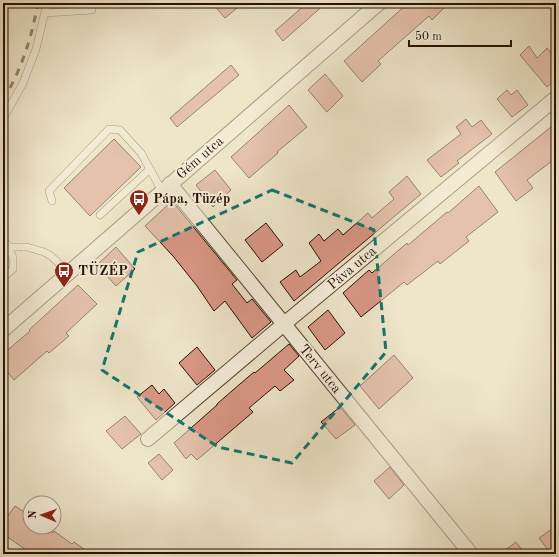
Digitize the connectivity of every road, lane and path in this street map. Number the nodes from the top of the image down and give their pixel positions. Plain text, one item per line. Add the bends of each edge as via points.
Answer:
1 (47, 3) edge
2 (92, 3) edge
3 (379, 3) edge
4 (45, 13) junction
5 (556, 98) edge
6 (3, 119) edge
7 (150, 169) junction
8 (166, 188) junction
9 (52, 201) dead end
10 (100, 215) dead end
11 (3, 240) edge
12 (9, 247) junction
13 (68, 272) junction
14 (3, 278) edge
15 (284, 324) junction
16 (3, 330) edge
17 (148, 439) dead end
18 (471, 554) edge

1 - 4 lane
2 - 4 lane via 92,10
3 - 8 street, Gém utca
4 - 6 lane via 36,49 23,83
5 - 15 street, Páva utca
7 - 8 lane
7 - 9 lane via 141,153 120,130 110,129 48,191
7 - 10 lane
8 - 13 street, Gém utca
8 - 15 street, Terv utca
11 - 12 lane
12 - 13 lane via 27,247 44,252
12 - 14 lane via 13,269
13 - 16 street, Gém utca
15 - 17 street, Páva utca
15 - 18 street, Terv utca

